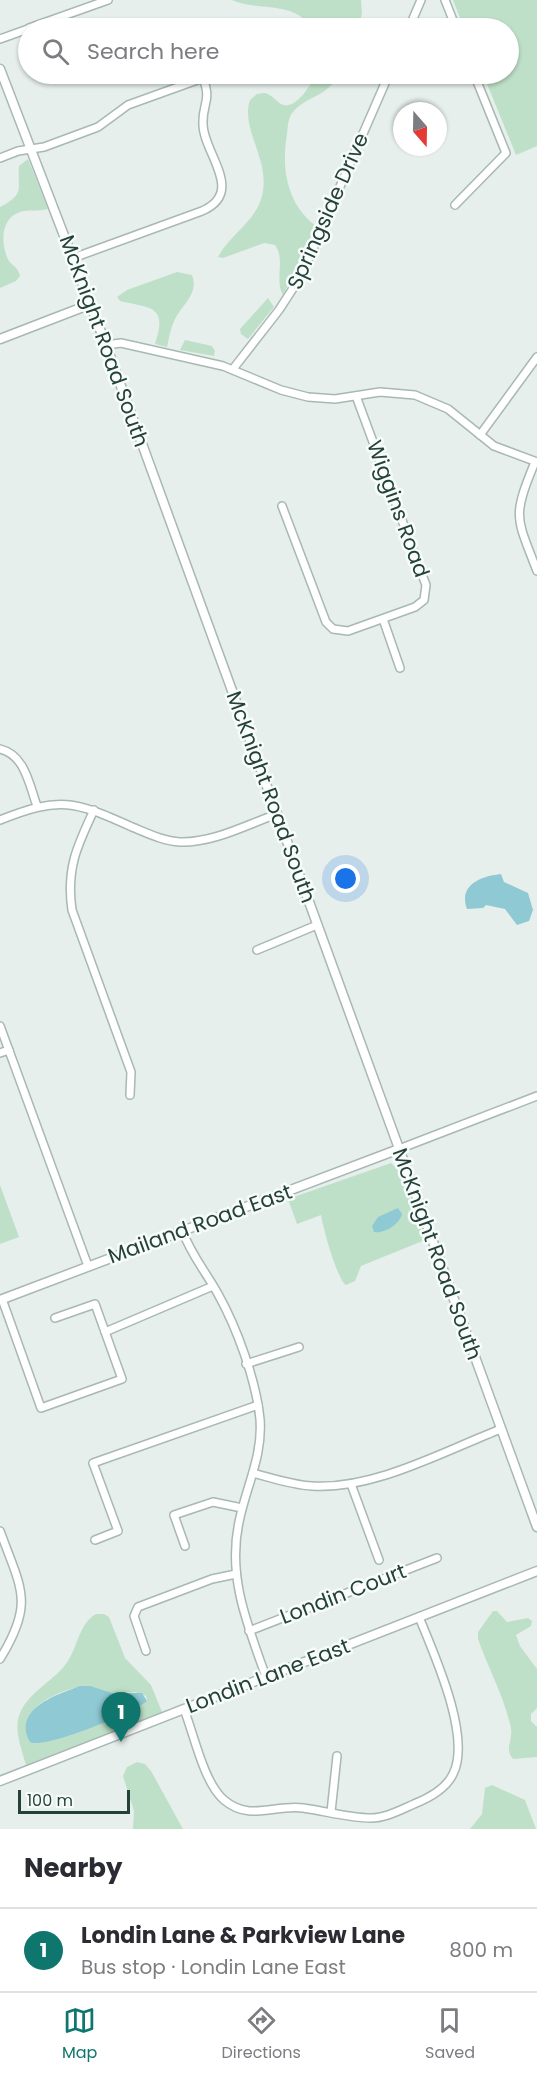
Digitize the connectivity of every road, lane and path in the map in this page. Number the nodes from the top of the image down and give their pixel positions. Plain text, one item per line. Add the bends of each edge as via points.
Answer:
1 (108, 0) edge
2 (421, 0) edge
3 (446, 0) edge
4 (59, 18) edge
5 (413, 18) edge
6 (452, 18) edge
7 (18, 33) edge
8 (0, 39) edge
9 (0, 69) edge
10 (186, 84) edge
11 (205, 84) edge
12 (385, 84) edge
13 (478, 84) edge
14 (31, 149) junction
15 (0, 158) edge
16 (455, 206) dead end
17 (73, 258) junction
18 (91, 304) junction
19 (0, 339) edge
20 (106, 345) junction
21 (537, 357) edge
22 (232, 369) junction
23 (356, 396) junction
24 (480, 435) junction
25 (536, 462) edge
26 (282, 506) dead end
27 (537, 571) edge
28 (384, 619) junction
29 (400, 668) dead end
30 (0, 749) edge
31 (37, 806) junction
32 (94, 810) junction
33 (277, 814) junction
34 (0, 820) edge
35 (317, 926) junction
36 (257, 950) dead end
37 (0, 1026) edge
38 (9, 1050) junction
39 (0, 1053) edge
40 (130, 1095) dead end
41 (537, 1096) edge
42 (399, 1149) junction
43 (182, 1230) junction
44 (88, 1266) junction
45 (213, 1286) junction
46 (1, 1300) edge
47 (55, 1318) dead end
48 (105, 1332) junction
49 (299, 1347) dead end
50 (246, 1364) junction
51 (258, 1405) junction
52 (501, 1429) junction
53 (253, 1473) junction
54 (351, 1484) junction
55 (242, 1508) junction
56 (537, 1527) edge
57 (1, 1536) edge
58 (94, 1540) dead end
59 (185, 1546) dead end
60 (437, 1558) dead end
61 (379, 1560) dead end
62 (537, 1571) edge
63 (236, 1574) junction
64 (419, 1617) junction
65 (249, 1631) junction
66 (146, 1651) dead end
67 (0, 1659) edge
68 (266, 1677) junction
69 (184, 1709) junction
70 (337, 1756) dead end
71 (0, 1781) edge
72 (331, 1812) junction

1 - 4 street
2 - 5 street
3 - 6 street
7 - 8 street
9 - 14 street, McKnight Road South
10 - 14 street via 125,106 98,127
11 - 17 street via 208,95 203,126 222,182 215,202 205,210
12 - 22 street, Springside Drive via 301,276
13 - 16 street via 506,153
14 - 15 street
14 - 17 street, McKnight Road South
17 - 18 street, McKnight Road South
18 - 19 street
18 - 20 street, McKnight Road South
20 - 22 street via 121,343
20 - 33 street, McKnight Road South
21 - 24 street
22 - 23 street via 308,398
23 - 24 street via 399,392 430,400
23 - 28 street, Wiggins Road via 426,585 426,596 420,604
24 - 25 street via 512,454
25 - 27 street via 517,512
26 - 28 street, Wiggins Road via 329,626 343,632
28 - 29 street
30 - 31 street via 10,751 21,761
31 - 32 street via 68,804
31 - 34 street
32 - 33 street via 151,835 182,842 210,838
32 - 40 street via 73,860 70,897 131,1072
33 - 35 street, McKnight Road South
35 - 36 street
35 - 42 street, McKnight Road South
37 - 38 street
38 - 39 street
38 - 44 street
41 - 42 street
42 - 43 street, Mailand Road East
42 - 52 street, McKnight Road South
43 - 44 street, Mailand Road East
43 - 45 street
44 - 46 street, Mailand Road East
45 - 48 street
45 - 50 street via 230,1317
46 - 48 street via 41,1408 122,1379
47 - 48 street via 95,1304
49 - 50 street
50 - 51 street
51 - 53 street via 260,1441
51 - 58 street via 93,1463 118,1531
52 - 54 street
52 - 56 street, McKnight Road South
53 - 54 street via 305,1485
53 - 55 street
54 - 61 street
55 - 59 street via 213,1502 174,1515
55 - 63 street
57 - 67 street via 22,1602 19,1625
60 - 65 street, Londin Court
62 - 64 street, Londin Lane East
63 - 65 street
63 - 66 street via 138,1607 134,1618
64 - 68 street, Londin Lane East
64 - 72 street via 444,1682 457,1735 459,1752 454,1773 441,1789 424,1800 382,1817
65 - 68 street
68 - 69 street, Londin Lane East
69 - 71 street, Londin Lane East
69 - 72 street via 212,1783 229,1804 255,1813 292,1808
70 - 72 street

